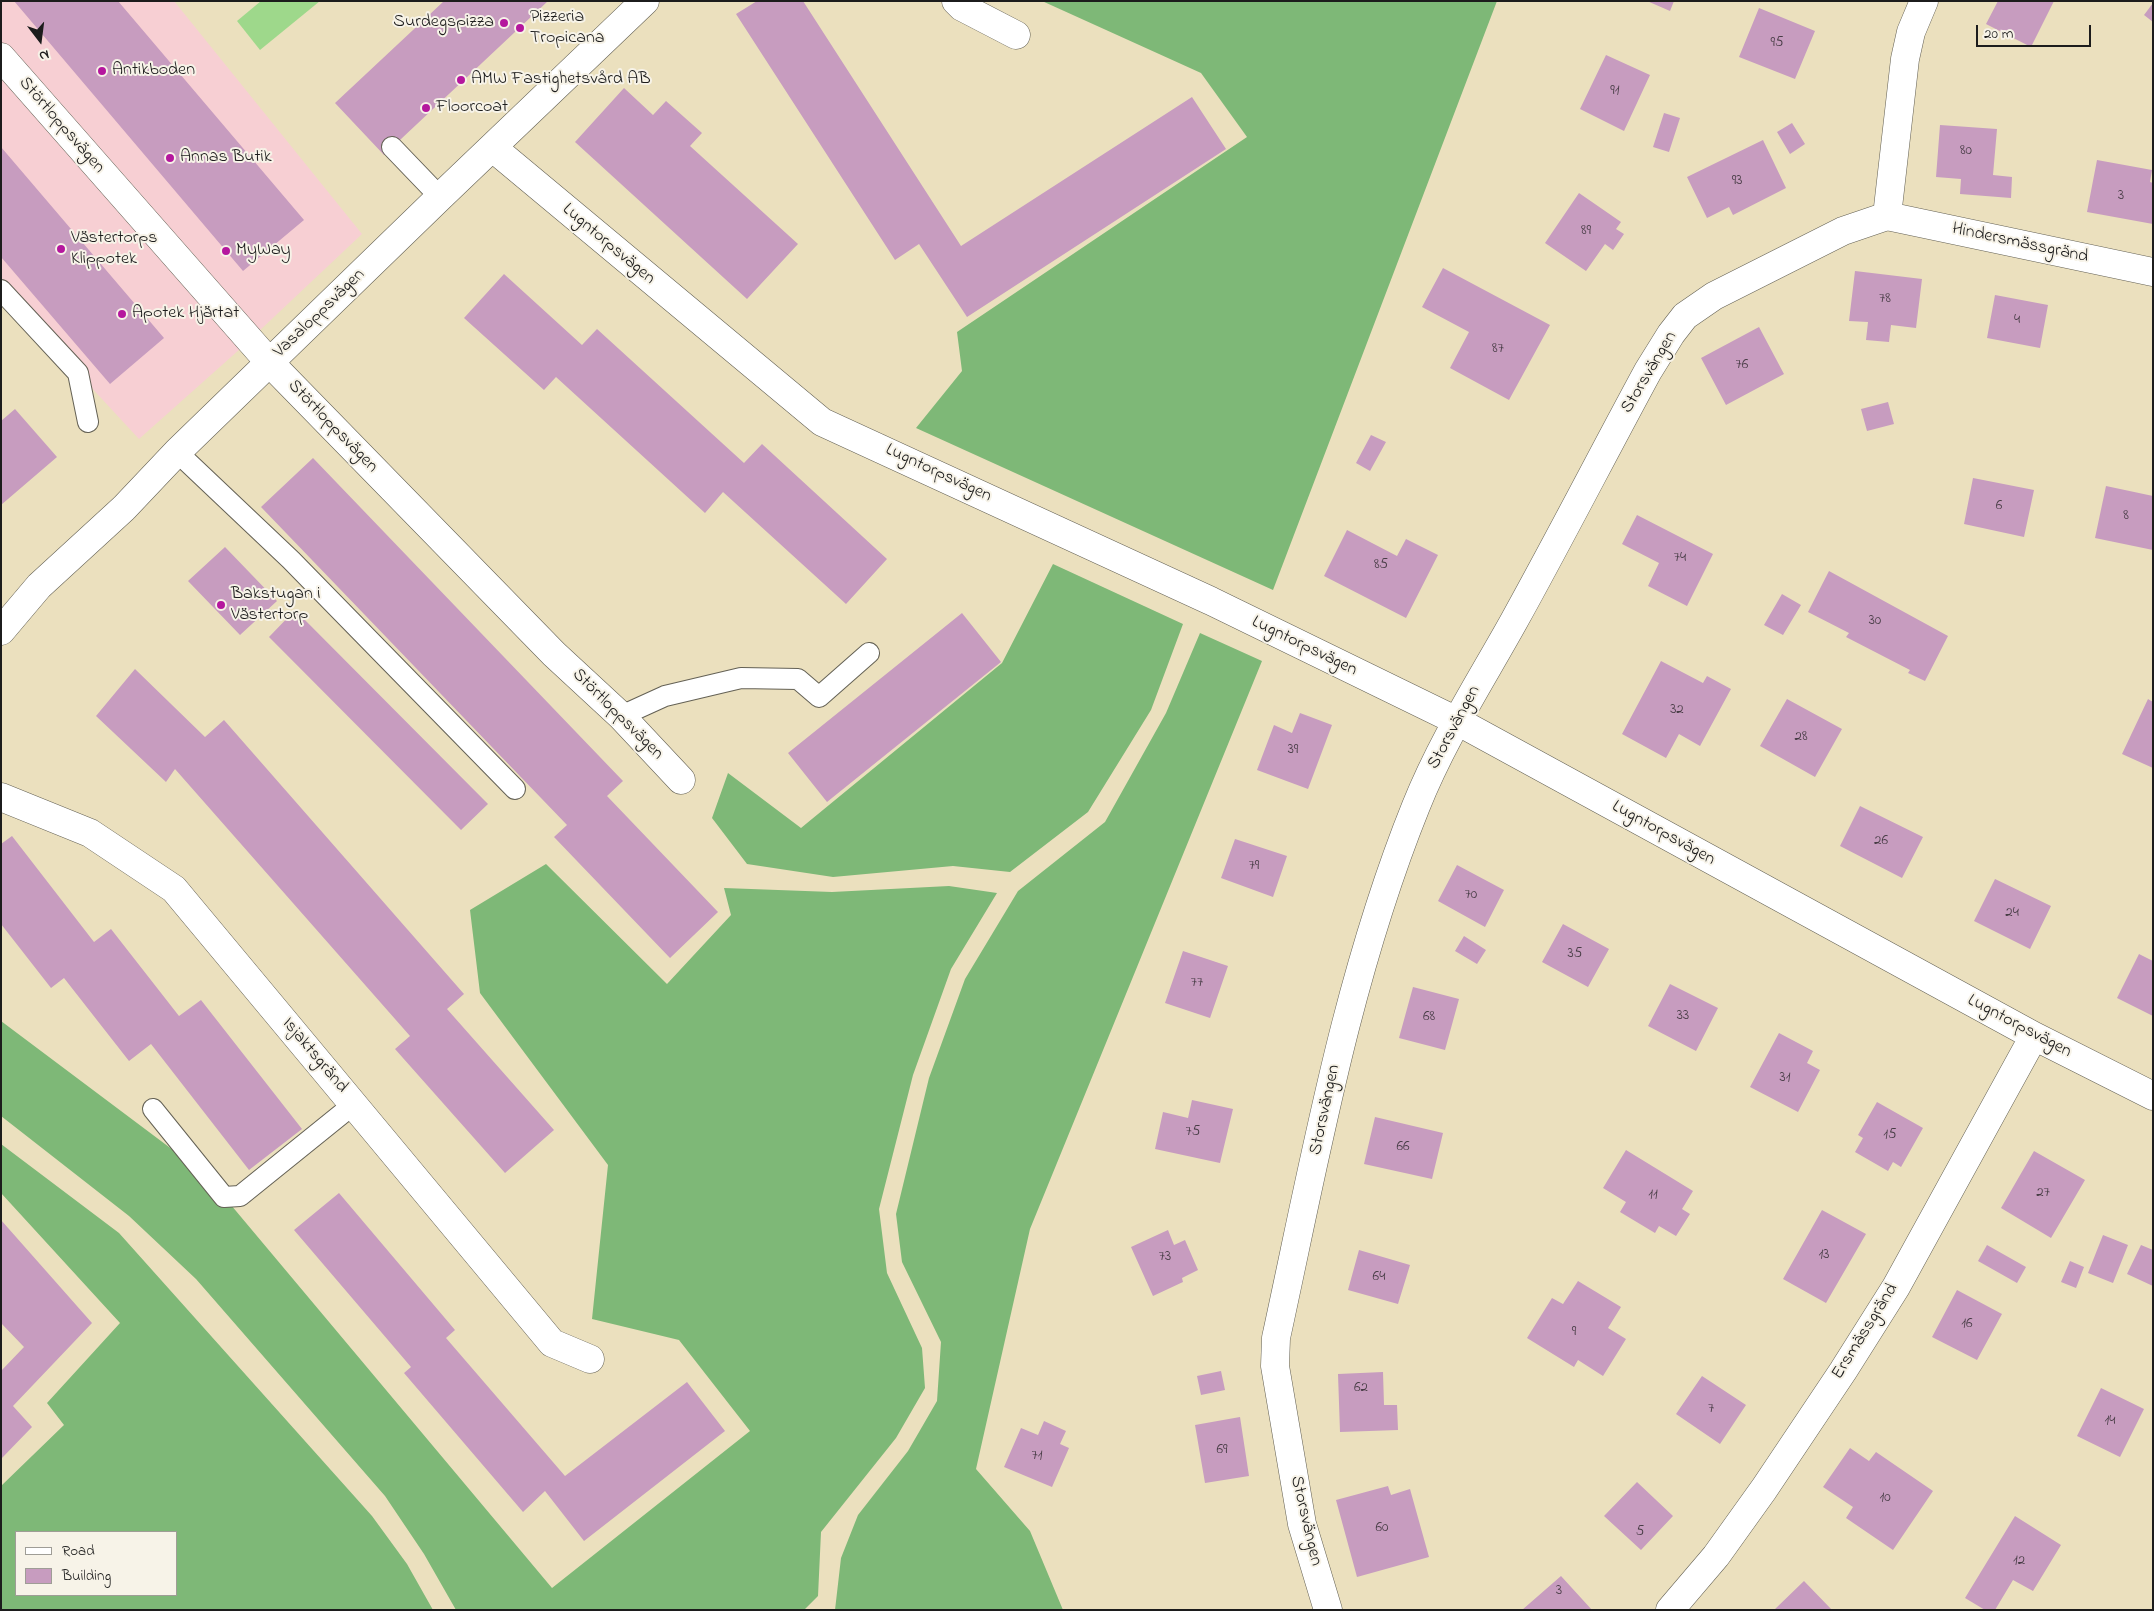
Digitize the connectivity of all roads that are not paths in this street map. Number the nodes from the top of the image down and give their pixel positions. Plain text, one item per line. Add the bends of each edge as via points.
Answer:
1 (1924, 1) edge
2 (962, 3) edge
3 (633, 5) edge
4 (1016, 35) dead end
5 (1, 57) edge
6 (392, 147) dead end
7 (493, 148) junction
8 (440, 197) junction
9 (1887, 216) junction
10 (2153, 272) edge
11 (1, 290) edge
12 (270, 363) junction
13 (88, 422) dead end
14 (177, 452) junction
15 (1, 631) edge
16 (869, 654) dead end
17 (621, 716) junction
18 (1457, 721) junction
19 (681, 780) dead end
20 (515, 789) dead end
21 (1, 797) edge
22 (2034, 1036) junction
23 (2153, 1096) edge
24 (354, 1104) junction
25 (154, 1109) dead end
26 (590, 1358) dead end
27 (1328, 1610) edge
28 (1670, 1610) edge

1 - 9 street via 1911,32 1905,58
2 - 4 street
3 - 7 street, Vasaloppsvägen
5 - 12 street, Störtloppsvägen
6 - 8 lane
7 - 8 street, Vasaloppsvägen
7 - 18 street, Lugntorpsvägen via 822,422 1202,597
8 - 12 street, Vasaloppsvägen
9 - 10 street, Hindersmässgränd
9 - 18 street, Storsvängen via 1843,231 1738,282 1685,316 1648,371
11 - 13 lane via 78,373
12 - 14 street, Vasaloppsvägen
12 - 17 street, Störtloppsvägen via 554,654
14 - 15 street, Vasaloppsvägen via 124,508 39,586
14 - 20 lane via 291,560
16 - 17 lane via 819,697 798,679 741,678 665,696
17 - 19 street, Störtloppsvägen
18 - 22 street, Lugntorpsvägen
18 - 27 street, Storsvängen via 1417,804 1385,889 1344,1029 1276,1338 1275,1366 1302,1524
21 - 24 street, Isjaktsgränd via 90,833 174,889
22 - 23 street, Lugntorpsvägen
22 - 28 street, Ersmässgränd via 1896,1287 1848,1363 1722,1548
24 - 25 lane via 240,1196 224,1197
24 - 26 street, Isjaktsgränd via 552,1343

